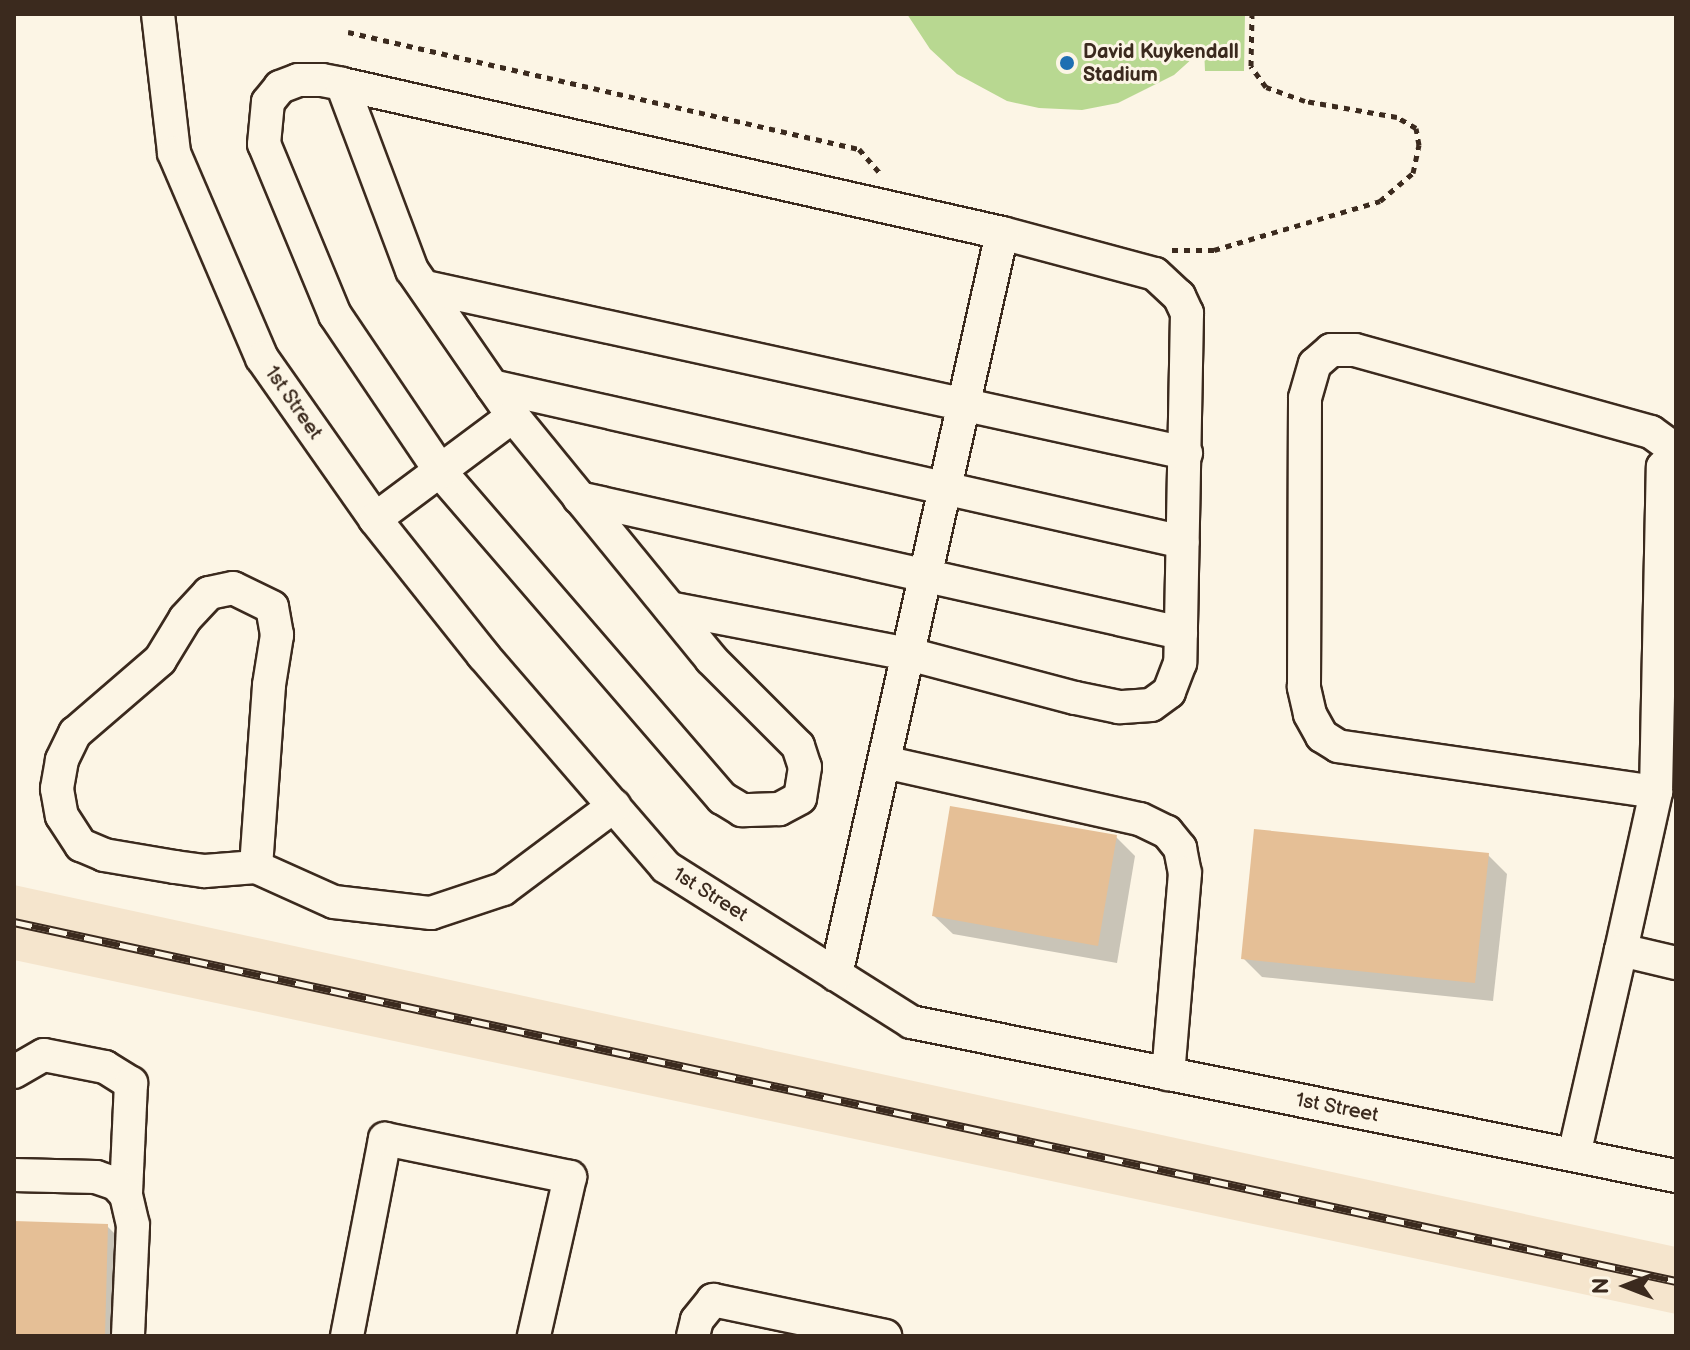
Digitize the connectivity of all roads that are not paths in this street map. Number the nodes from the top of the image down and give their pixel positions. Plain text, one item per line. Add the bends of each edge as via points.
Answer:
1 (158, 14) edge
2 (342, 84) junction
3 (1002, 233) junction
4 (425, 287) junction
5 (492, 386) junction
6 (964, 405) junction
7 (513, 416) junction
8 (1676, 452) edge
9 (1186, 462) junction
10 (441, 472) junction
11 (945, 488) junction
12 (579, 498) junction
13 (375, 519) junction
14 (1183, 542) junction
15 (925, 576) junction
16 (670, 608) junction
17 (1181, 633) junction
18 (908, 654) junction
19 (884, 762) junction
20 (1656, 792) junction
21 (614, 806) junction
22 (256, 867) junction
23 (1621, 950) junction
24 (1676, 963) edge
25 (836, 975) junction
26 (14, 1072) edge
27 (1168, 1074) junction
28 (1574, 1155) junction
29 (14, 1175) edge
30 (1676, 1176) edge
31 (126, 1195) junction
32 (128, 1336) edge
33 (347, 1336) edge
34 (534, 1336) edge
35 (693, 1336) edge
36 (885, 1336) edge

1 - 13 street, 1st Street via 174,153 255,344
2 - 3 street
2 - 4 street via 412,270
2 - 10 street via 298,80 280,87 268,102 264,144 335,315
3 - 6 street
3 - 9 street via 1155,274 1170,285 1187,313
4 - 5 street
4 - 6 street
5 - 7 street
5 - 11 street
6 - 9 street
6 - 11 street
7 - 10 street
7 - 12 street
8 - 20 street via 1663,467
8 - 20 street via 1651,432 1355,350 1331,350 1315,364 1305,398 1304,687 1322,736 1338,746
9 - 14 street
10 - 13 street
10 - 16 street via 722,798 742,810 762,811 800,798 805,767 798,746 711,659
11 - 14 street
11 - 15 street
12 - 15 street
12 - 16 street
13 - 21 street, 1st Street via 483,655
14 - 17 street
15 - 17 street
15 - 18 street
16 - 18 street
17 - 18 street via 1180,663 1169,692 1151,705 1119,707 1075,698
18 - 19 street
19 - 25 street
19 - 27 street via 1140,819 1167,832 1180,848 1185,873
20 - 23 street
21 - 22 street via 503,889 431,913 334,902
21 - 25 street, 1st Street via 666,867
22 - 22 street via 205,871 104,855 81,845 62,816 57,789 62,760 75,733 160,660 185,619 209,593 233,588 272,607 277,635
23 - 24 street
23 - 28 street
25 - 27 street, 1st Street via 911,1022
26 - 31 street via 44,1055 105,1067 131,1083
27 - 28 street, 1st Street
28 - 30 street, 1st Street
29 - 31 street via 96,1177 116,1184
31 - 32 street via 133,1225
33 - 34 street via 385,1139 570,1177
35 - 36 street via 697,1320 713,1300

